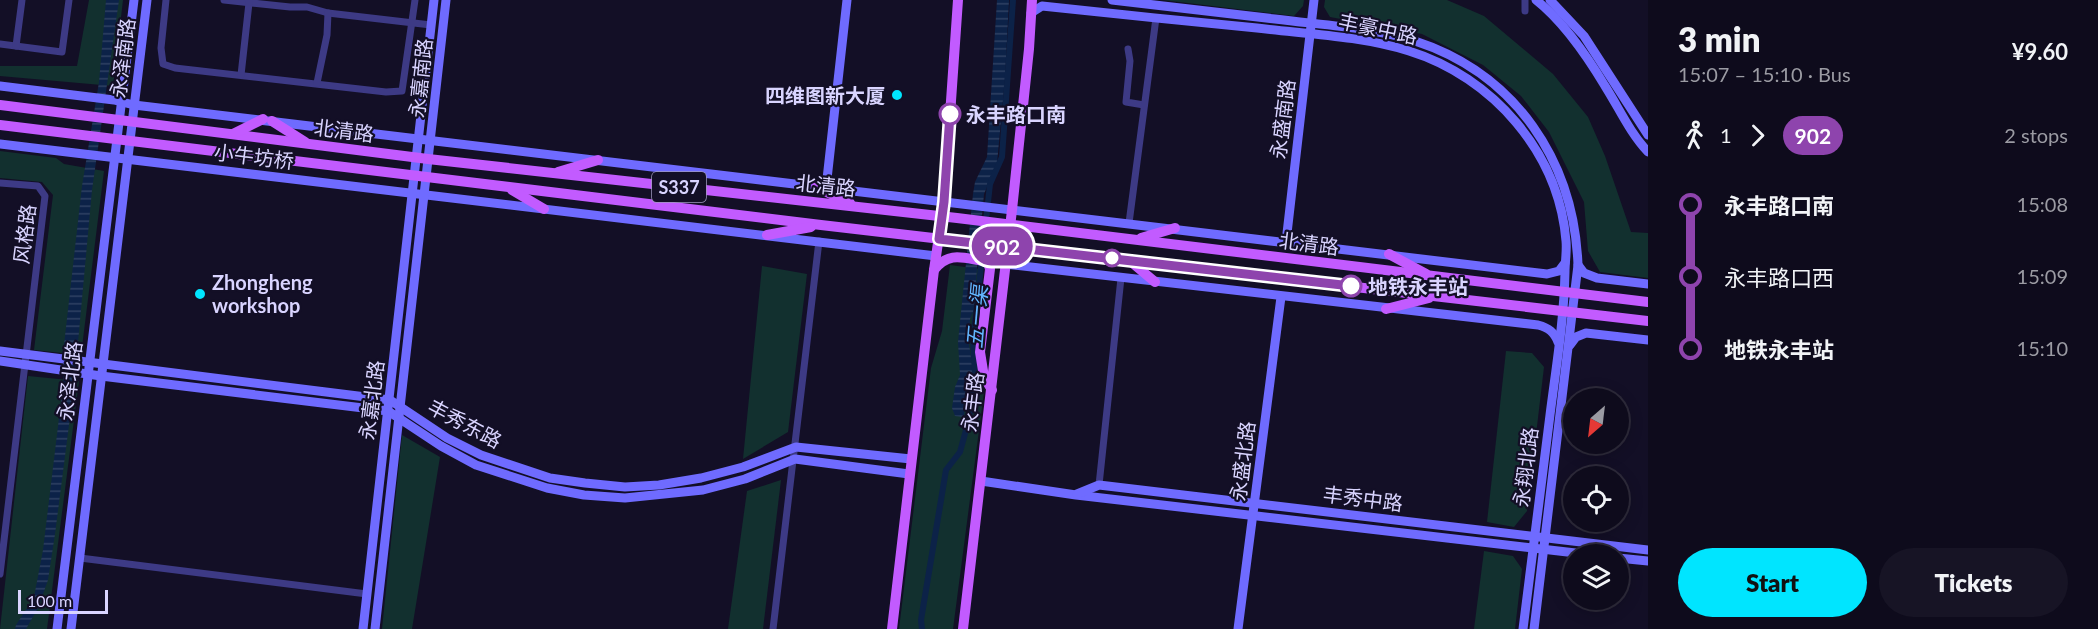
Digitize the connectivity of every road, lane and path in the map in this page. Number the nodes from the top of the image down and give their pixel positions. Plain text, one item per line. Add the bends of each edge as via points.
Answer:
1 (22, 0) edge
2 (69, 0) edge
3 (134, 0) edge
4 (147, 0) edge
5 (166, 0) edge
6 (224, 0) edge
7 (415, 0) edge
8 (434, 0) edge
9 (446, 0) edge
10 (847, 0) edge
11 (958, 0) edge
12 (1032, 0) edge
13 (1112, 0) edge
14 (1314, 0) edge
15 (1525, 0) edge
16 (1536, 0) edge
17 (1550, 0) edge
18 (272, 2) edge
19 (249, 3) junction
20 (310, 3) edge
21 (1526, 11) dead end
22 (328, 13) junction
23 (1031, 13) junction
24 (1156, 18) junction
25 (413, 22) junction
26 (431, 25) junction
27 (1311, 29) junction
28 (0, 44) edge
29 (16, 46) junction
30 (1128, 49) dead end
31 (240, 75) junction
32 (317, 83) junction
33 (0, 86) edge
34 (117, 101) junction
35 (0, 105) edge
36 (134, 105) junction
37 (1144, 105) junction
38 (115, 119) junction
39 (268, 120) junction
40 (132, 121) junction
41 (0, 124) edge
42 (233, 134) junction
43 (1648, 135) edge
44 (113, 138) junction
45 (418, 138) junction
46 (130, 140) junction
47 (431, 140) junction
48 (0, 144) edge
49 (308, 144) junction
50 (1648, 152) edge
51 (110, 158) junction
52 (416, 158) junction
53 (128, 159) junction
54 (428, 159) junction
55 (598, 160) junction
56 (553, 173) junction
57 (414, 175) junction
58 (427, 177) junction
59 (0, 183) edge
60 (507, 187) junction
61 (821, 188) junction
62 (413, 193) junction
63 (425, 194) junction
64 (944, 202) junction
65 (859, 207) junction
66 (544, 209) junction
67 (1012, 210) junction
68 (941, 216) junction
69 (1129, 223) junction
70 (1010, 224) junction
71 (821, 225) junction
72 (1175, 228) junction
73 (767, 235) junction
74 (939, 239) junction
75 (1133, 240) junction
76 (819, 242) junction
77 (1286, 242) junction
78 (1006, 246) junction
79 (1389, 254) junction
80 (936, 256) junction
81 (1128, 260) junction
82 (1565, 263) junction
83 (1005, 264) junction
84 (1578, 265) junction
85 (934, 270) junction
86 (1432, 276) junction
87 (1121, 278) junction
88 (1155, 282) junction
89 (1648, 284) edge
90 (1570, 293) junction
91 (1436, 296) junction
92 (1281, 297) junction
93 (1648, 302) edge
94 (1386, 309) junction
95 (1568, 310) junction
96 (1648, 321) edge
97 (1648, 340) edge
98 (1564, 346) junction
99 (0, 351) edge
100 (25, 359) junction
101 (0, 361) edge
102 (84, 362) junction
103 (102, 364) junction
104 (83, 373) junction
105 (101, 376) junction
106 (992, 390) junction
107 (390, 400) junction
108 (400, 406) junction
109 (388, 411) junction
110 (398, 417) junction
111 (796, 447) junction
112 (795, 459) junction
113 (911, 459) junction
114 (909, 474) junction
115 (981, 481) junction
116 (1099, 485) junction
117 (1076, 495) junction
118 (1254, 503) junction
119 (1253, 515) junction
120 (1535, 535) junction
121 (1545, 537) junction
122 (1538, 549) junction
123 (1648, 550) edge
124 (1563, 552) edge
125 (80, 558) junction
126 (1629, 559) edge
127 (1648, 561) edge
128 (0, 574) edge
129 (367, 594) junction
130 (57, 629) edge
131 (71, 629) edge
132 (363, 629) edge
133 (375, 629) edge
134 (773, 629) edge
135 (892, 629) edge
136 (963, 629) edge
137 (1238, 629) edge
138 (1523, 629) edge
139 (1534, 629) edge

1 - 29 street
2 - 29 street via 62,52
3 - 34 street, 永泽南路
4 - 36 street, 永泽南路
5 - 31 street via 163,64
6 - 19 street
7 - 25 street
8 - 26 street, 永嘉南路
9 - 47 street, 永嘉南路
10 - 61 street
11 - 64 main road
12 - 23 main road, 永丰路
13 - 27 street, 丰豪中路
14 - 27 street, 永盛南路
15 - 21 street
16 - 50 street via 1574,40
17 - 43 street via 1584,36
18 - 19 street
18 - 20 street via 290,7
19 - 31 street
20 - 22 street
22 - 25 street
22 - 32 street
23 - 24 street, 丰豪中路 via 1042,6
23 - 67 main road, 永丰路
24 - 27 street, 丰豪中路
24 - 37 street
25 - 26 street
25 - 32 street via 402,91
26 - 45 street, 永嘉南路
27 - 77 street, 永盛南路
27 - 82 street, 丰豪中路 via 1432,59 1489,94 1540,154 1559,203
27 - 84 street, 丰豪中路 via 1384,34 1414,41 1470,68 1504,93 1530,121 1557,166 1574,220
28 - 29 street
30 - 37 street via 1126,102
31 - 32 street
33 - 34 street, 北清路
34 - 36 street, 北清路
34 - 38 street, 永泽南路
35 - 38 main road, 北清路 / S337
36 - 39 street, 北清路
36 - 40 street, 永泽南路
37 - 69 street
38 - 40 main road, 北清路 / S337
38 - 44 street, 永泽南路
39 - 42 main road
39 - 45 street, 北清路
39 - 49 main road
40 - 42 main road, 北清路 / S337
40 - 46 street, 永泽南路
41 - 44 main road, 北清路 / S337
42 - 49 main road, 北清路 / S337
44 - 46 main road, 北清路 / S337
44 - 51 street, 永泽北路
45 - 47 street, 北清路
45 - 52 street, 永嘉南路
46 - 53 street, 永泽北路
46 - 57 main road, 北清路 / S337
47 - 54 street, 永嘉南路
47 - 55 street, 北清路
48 - 51 street, 小牛坊桥
49 - 52 main road, 北清路 / S337
51 - 53 street, 小牛坊桥
51 - 102 street, 永泽北路
52 - 54 main road, 北清路 / S337
52 - 57 street, 永嘉南路
53 - 62 street, 小牛坊桥
53 - 103 street, 永泽北路
54 - 56 main road, 北清路 / S337
54 - 58 street, 永嘉南路
55 - 56 main road
55 - 61 street, 北清路
56 - 65 main road, 北清路 / S337
57 - 58 main road, 北清路 / S337
57 - 62 street, 永嘉北路
58 - 60 main road, 北清路 / S337
58 - 63 street, 永嘉北路
59 - 100 street, 风格路 via 38,186 45,196
60 - 66 main road
60 - 71 main road, 北清路 / S337
61 - 64 street, 北清路
61 - 65 main road
62 - 63 street, 小牛坊桥
62 - 107 street, 永嘉北路
63 - 66 street
63 - 108 street, 永嘉北路
64 - 67 street, 北清路
64 - 68 main road
65 - 68 main road, 北清路 / S337
66 - 73 street
67 - 69 street, 北清路
67 - 70 main road, 永丰路
68 - 70 main road, 北清路
68 - 74 main road
69 - 72 street, 北清路
70 - 75 main road, 北清路
70 - 78 main road, 永丰路
71 - 73 main road
71 - 74 main road, 北清路 / S337
72 - 75 main road
72 - 77 street, 北清路
73 - 76 street
74 - 78 main road, 北清路 / S337
74 - 80 main road
75 - 86 main road, 北清路
76 - 80 street
76 - 111 street
77 - 79 street, 北清路
78 - 81 main road, 北清路 / S337
78 - 83 main road, 永丰路
79 - 82 street, 北清路 via 1547,274 1559,271
79 - 86 main road
80 - 85 main road
81 - 88 main road
81 - 91 main road, 北清路 / S337
82 - 90 street, 丰豪中路
83 - 87 street
83 - 106 main road, 永丰路
84 - 89 street via 1584,273 1597,278
84 - 90 street, 丰豪中路
85 - 106 main road via 940,261 953,257 984,261 990,269 980,352 984,377
85 - 113 main road
86 - 90 main road, 北清路
87 - 88 street
87 - 116 street
88 - 92 street
90 - 93 main road, 北清路
90 - 95 street, 永翔北路
91 - 94 main road
91 - 95 main road, 北清路 / S337
92 - 94 street
92 - 118 street, 永盛北路
94 - 98 street via 1538,326 1547,328
95 - 96 main road, 北清路 / S337
95 - 98 street, 永翔北路
97 - 98 street via 1586,333
98 - 120 street, 永翔北路
98 - 121 street, 永翔北路
99 - 100 street, 丰秀东路
100 - 101 street, 丰秀东路
100 - 102 street, 丰秀东路 via 39,356
100 - 104 street, 丰秀东路 via 38,366
100 - 128 street, 风格路
102 - 103 street, 丰秀东路
102 - 104 street, 永泽北路
103 - 105 street, 永泽北路
103 - 107 street, 丰秀东路
104 - 105 street, 丰秀东路
104 - 130 street, 永泽北路
105 - 109 street, 丰秀东路
105 - 125 street, 永泽北路
106 - 115 main road, 永丰路
107 - 108 street, 丰秀东路
107 - 109 street, 永嘉北路
108 - 110 street, 永嘉北路
108 - 111 street, 丰秀东路 via 447,438 481,455 550,478 585,483 625,487 701,478
109 - 110 street, 丰秀东路
109 - 129 street, 永嘉北路
110 - 112 street, 丰秀东路 via 476,465 547,488 584,495 625,498 703,490
110 - 133 street, 永嘉北路
111 - 112 street
111 - 113 street, 丰秀东路
112 - 114 street, 丰秀东路
112 - 134 street
113 - 114 main road
114 - 135 main road
115 - 117 street, 丰秀中路
115 - 136 main road, 永丰路
116 - 117 street
116 - 118 street, 丰秀中路
117 - 119 street, 丰秀中路
118 - 119 street, 永盛北路
118 - 120 street, 丰秀中路
119 - 122 street, 丰秀中路
119 - 137 street, 永盛北路
120 - 121 street, 丰秀中路
120 - 122 street, 永翔北路
121 - 122 street, 永翔北路
121 - 123 street, 丰秀中路
122 - 124 street, 丰秀中路
122 - 138 street, 永翔北路
122 - 139 street, 永翔北路
125 - 129 street
125 - 131 street, 永泽北路
126 - 127 street
129 - 132 street, 永嘉北路

